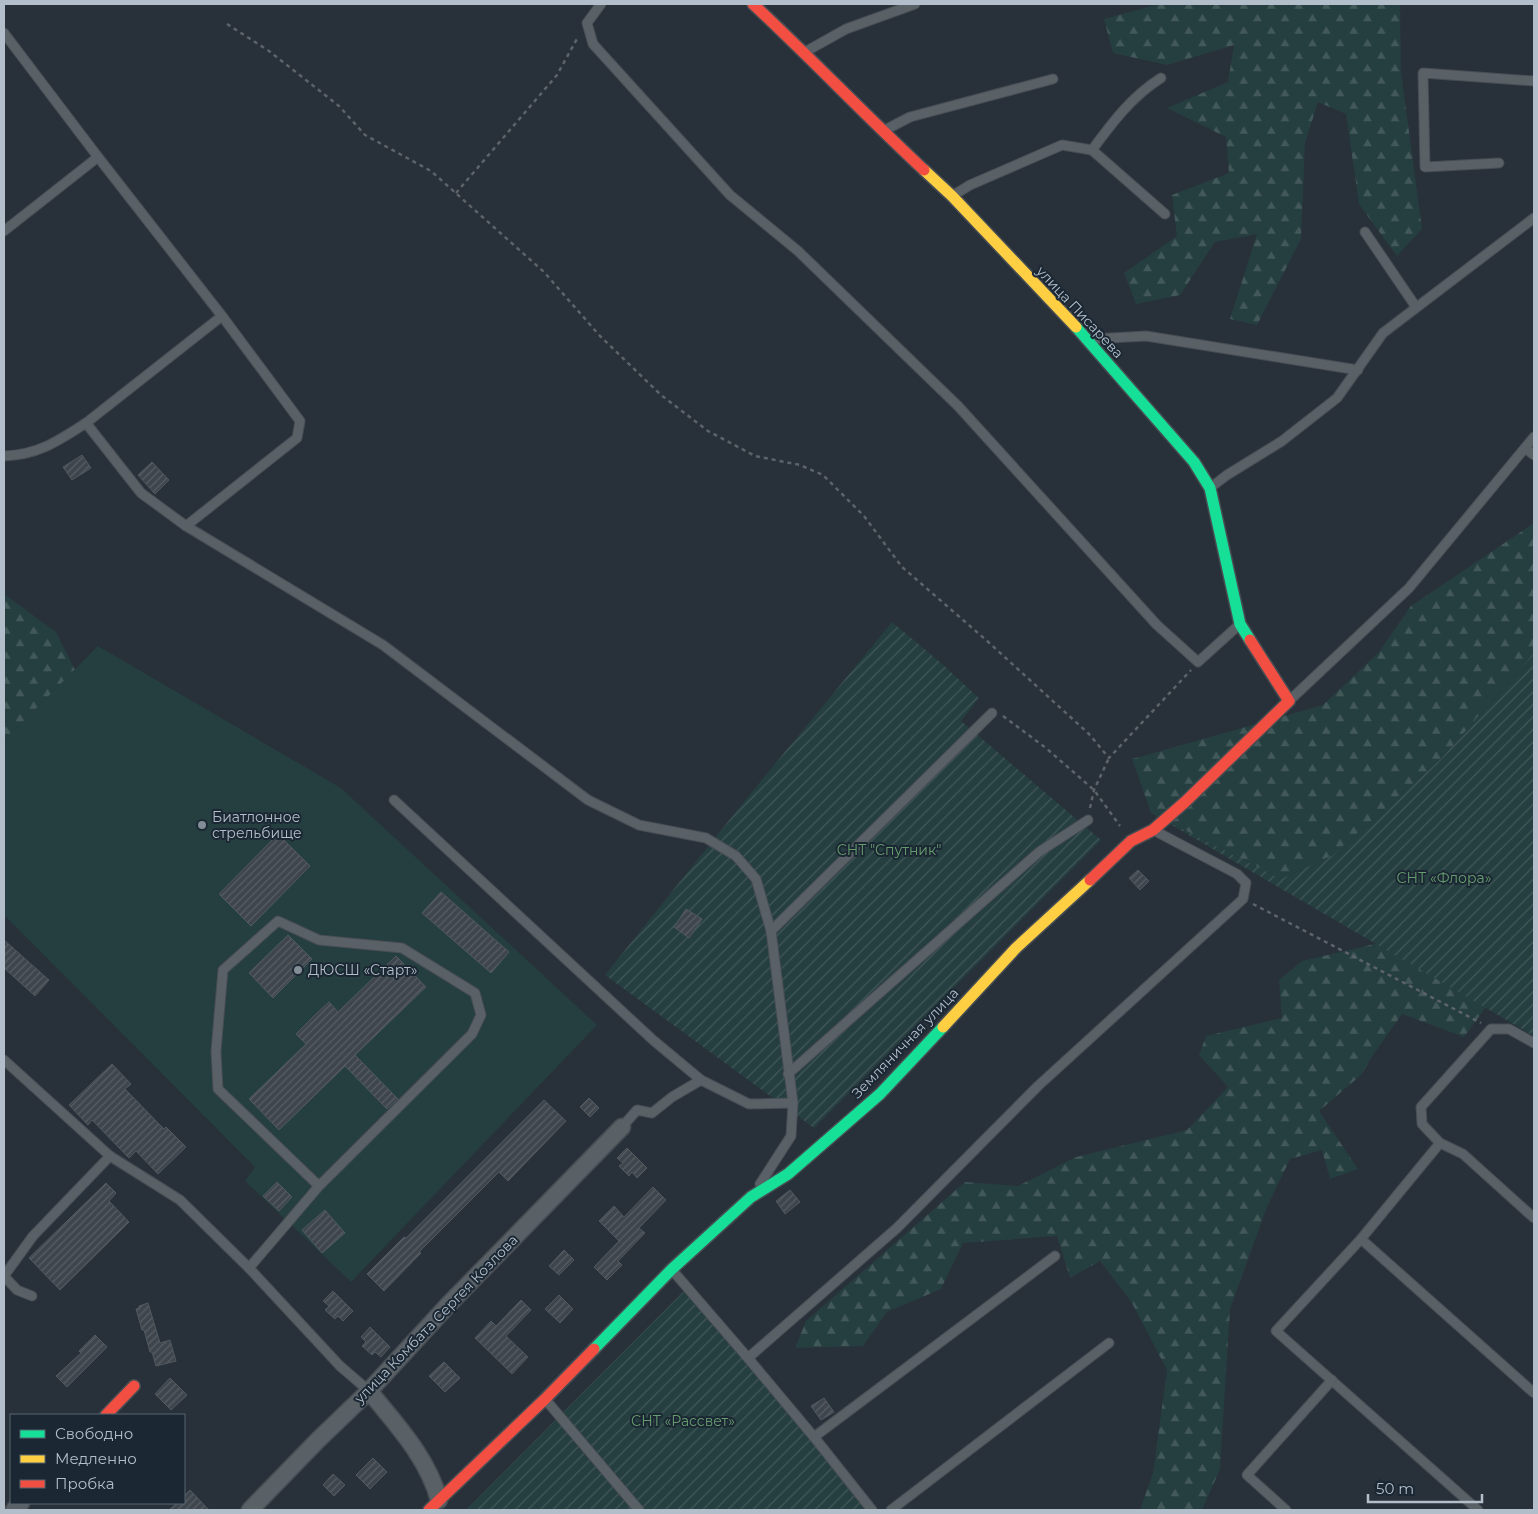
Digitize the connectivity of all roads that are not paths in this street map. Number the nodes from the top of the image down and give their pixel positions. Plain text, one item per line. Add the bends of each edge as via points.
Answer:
1 (601, 4) edge
2 (753, 4) edge
3 (915, 4) edge
4 (4, 34) edge
5 (805, 52) junction
6 (1161, 78) dead end
7 (1053, 79) dead end
8 (1534, 81) edge
9 (882, 132) junction
10 (1092, 150) junction
11 (98, 157) junction
12 (1500, 163) dead end
13 (952, 196) junction
14 (1165, 214) dead end
15 (1534, 218) edge
16 (4, 231) edge
17 (1365, 232) dead end
18 (1416, 307) junction
19 (222, 316) junction
20 (1087, 340) junction
21 (1358, 370) junction
22 (86, 423) junction
23 (1534, 436) edge
24 (1525, 448) junction
25 (1534, 455) edge
26 (4, 456) edge
27 (1210, 488) junction
28 (186, 526) junction
29 (1240, 624) junction
30 (1289, 701) junction
31 (992, 713) road end
32 (394, 800) dead end
33 (1088, 820) road end
34 (1153, 830) junction
35 (771, 931) junction
36 (1534, 1043) edge
37 (4, 1060) edge
38 (788, 1074) junction
39 (701, 1080) junction
40 (793, 1102) junction
41 (622, 1127) joint
42 (1440, 1144) junction
43 (110, 1156) junction
44 (319, 1186) junction
45 (751, 1197) junction
46 (1534, 1218) edge
47 (1361, 1239) junction
48 (1055, 1256) dead end
49 (249, 1268) junction
50 (672, 1270) junction
51 (32, 1296) dead end
52 (1109, 1344) dead end
53 (748, 1358) junction
54 (1332, 1380) junction
55 (134, 1386) dead end
56 (369, 1391) junction
57 (1534, 1393) edge
58 (545, 1399) junction
59 (107, 1414) edge
60 (814, 1437) junction
61 (437, 1505) edge
62 (250, 1510) edge
63 (639, 1510) edge
64 (872, 1510) edge
65 (891, 1510) edge
66 (1286, 1510) edge
67 (1478, 1510) edge

1 - 29 lane via 587,23 593,44 730,195 798,251 958,406 1157,625 1198,662
2 - 5 street, улица Писарева
3 - 5 lane via 846,29
4 - 11 lane
5 - 9 street, улица Писарева
6 - 10 lane via 1144,89
7 - 9 lane via 910,117
8 - 12 lane via 1423,73 1425,167
9 - 13 street, улица Писарева
10 - 13 lane via 1062,145
10 - 14 lane
11 - 16 lane
11 - 19 lane
13 - 20 street, улица Писарева
15 - 18 lane
17 - 18 lane
18 - 21 lane via 1383,333
19 - 22 lane
19 - 28 lane via 300,421 297,438
20 - 21 lane via 1146,336
20 - 27 street, улица Писарева via 1194,462
21 - 27 lane via 1337,398 1282,441
22 - 26 lane via 53,444 21,455
22 - 28 lane via 141,493
23 - 24 lane
24 - 25 lane
24 - 30 lane via 1409,588
27 - 29 street, улица Писарева
28 - 35 lane via 383,645 588,800 639,825 706,838 736,856 756,879
29 - 30 street, улица Писарева
30 - 34 street, Земляничная улица
31 - 35 lane
32 - 39 lane via 653,1040
33 - 38 lane via 1039,852
34 - 45 street, Земляничная улица via 1131,841 1016,948 880,1094 788,1174
34 - 53 lane via 1237,874 1246,883 1243,899 1038,1086 897,1228
35 - 38 lane
36 - 42 lane via 1509,1029 1491,1029 1421,1106 1422,1124
37 - 43 lane
38 - 40 lane
39 - 40 lane via 749,1104
39 - 41 lane via 652,1113 637,1110
40 - 45 lane via 792,1136
41 - 56 street, улица Комбата Сергея Козлова
42 - 46 lane via 1463,1154
42 - 47 lane
43 - 49 lane via 180,1200
43 - 51 lane via 33,1236 4,1276 17,1290
44 - 44 lane via 218,1089 216,1051 223,970 278,921 319,940 402,948 475,992 481,1015 472,1034
44 - 49 lane
45 - 50 street, Земляничная улица
47 - 54 lane via 1276,1331
47 - 57 lane
48 - 60 lane
49 - 56 lane via 340,1366
50 - 53 lane
50 - 58 street, Земляничная улица
52 - 65 lane
53 - 60 lane
54 - 66 lane via 1247,1475
54 - 67 lane
55 - 59 street
56 - 61 street via 406,1435 434,1483
56 - 62 street, улица Комбата Сергея Козлова
58 - 61 street, Земляничная улица
58 - 63 lane
60 - 64 lane

